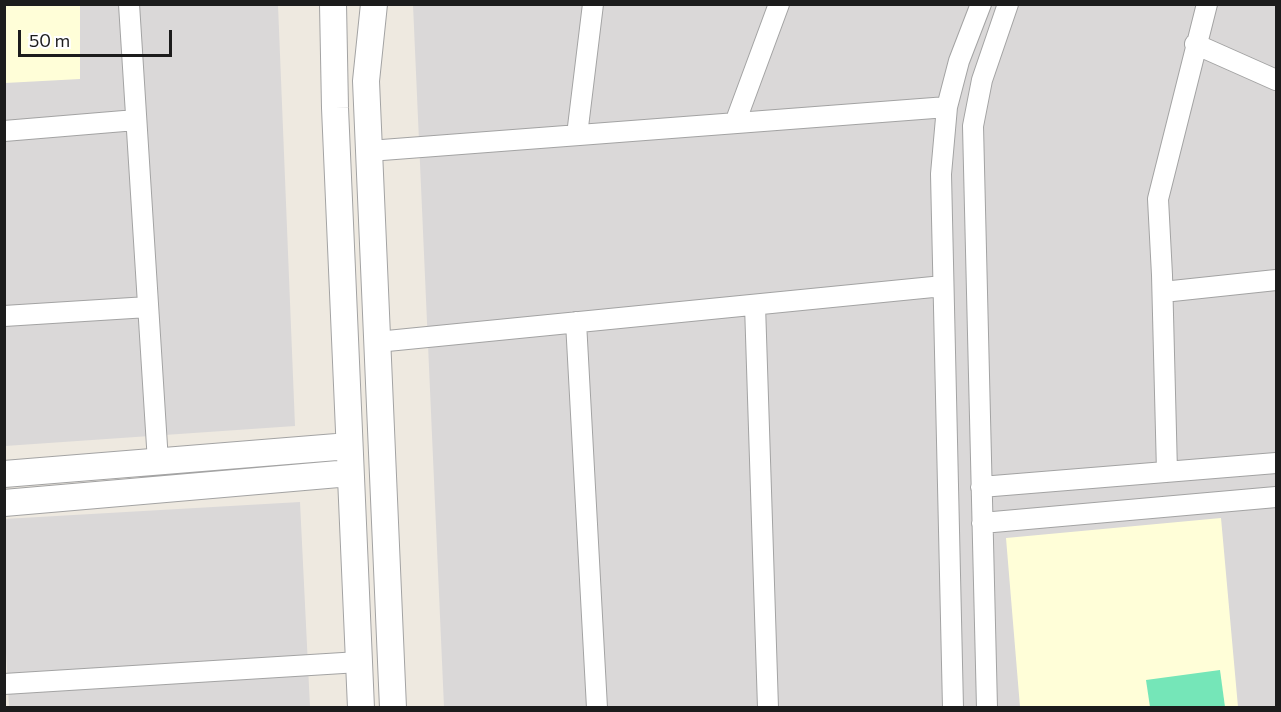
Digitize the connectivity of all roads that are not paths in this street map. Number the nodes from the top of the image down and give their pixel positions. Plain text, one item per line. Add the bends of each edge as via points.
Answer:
1 (129, 4) edge
2 (333, 4) edge
3 (374, 4) edge
4 (593, 4) edge
5 (779, 4) edge
6 (981, 4) edge
7 (1008, 4) edge
8 (1207, 4) edge
9 (1195, 44) junction
10 (1276, 80) edge
11 (948, 107) junction
12 (136, 120) junction
13 (735, 123) junction
14 (4, 131) edge
15 (577, 135) junction
16 (369, 151) junction
17 (1276, 280) edge
18 (943, 286) junction
19 (1163, 292) junction
20 (755, 305) junction
21 (148, 307) junction
22 (4, 316) edge
23 (576, 322) junction
24 (377, 342) junction
25 (349, 446) junction
26 (158, 462) junction
27 (1276, 463) edge
28 (1167, 472) junction
29 (351, 473) junction
30 (4, 474) edge
31 (981, 488) junction
32 (1276, 497) edge
33 (4, 503) edge
34 (982, 523) junction
35 (359, 662) junction
36 (4, 684) edge
37 (361, 708) edge
38 (393, 708) edge
39 (597, 708) edge
40 (768, 708) edge
41 (953, 708) edge
42 (987, 708) edge

1 - 12 street
2 - 25 street
3 - 16 street via 366,81
4 - 15 street
5 - 13 street
6 - 11 street via 959,61
7 - 31 street via 982,80 973,126
8 - 9 street
9 - 10 street
9 - 19 street via 1158,199
11 - 13 street
11 - 18 street via 941,174
12 - 14 street
12 - 21 street
13 - 15 street
15 - 16 street
16 - 24 street
17 - 19 street
18 - 20 street
18 - 41 street
19 - 28 street
20 - 23 street
20 - 40 street
21 - 22 street
21 - 26 street
23 - 24 street
23 - 39 street
24 - 38 street
25 - 26 street
25 - 29 street
26 - 30 street
27 - 28 street
28 - 31 street
29 - 33 street
29 - 35 street
31 - 34 street
32 - 34 street
34 - 42 street
35 - 36 street
35 - 37 street

